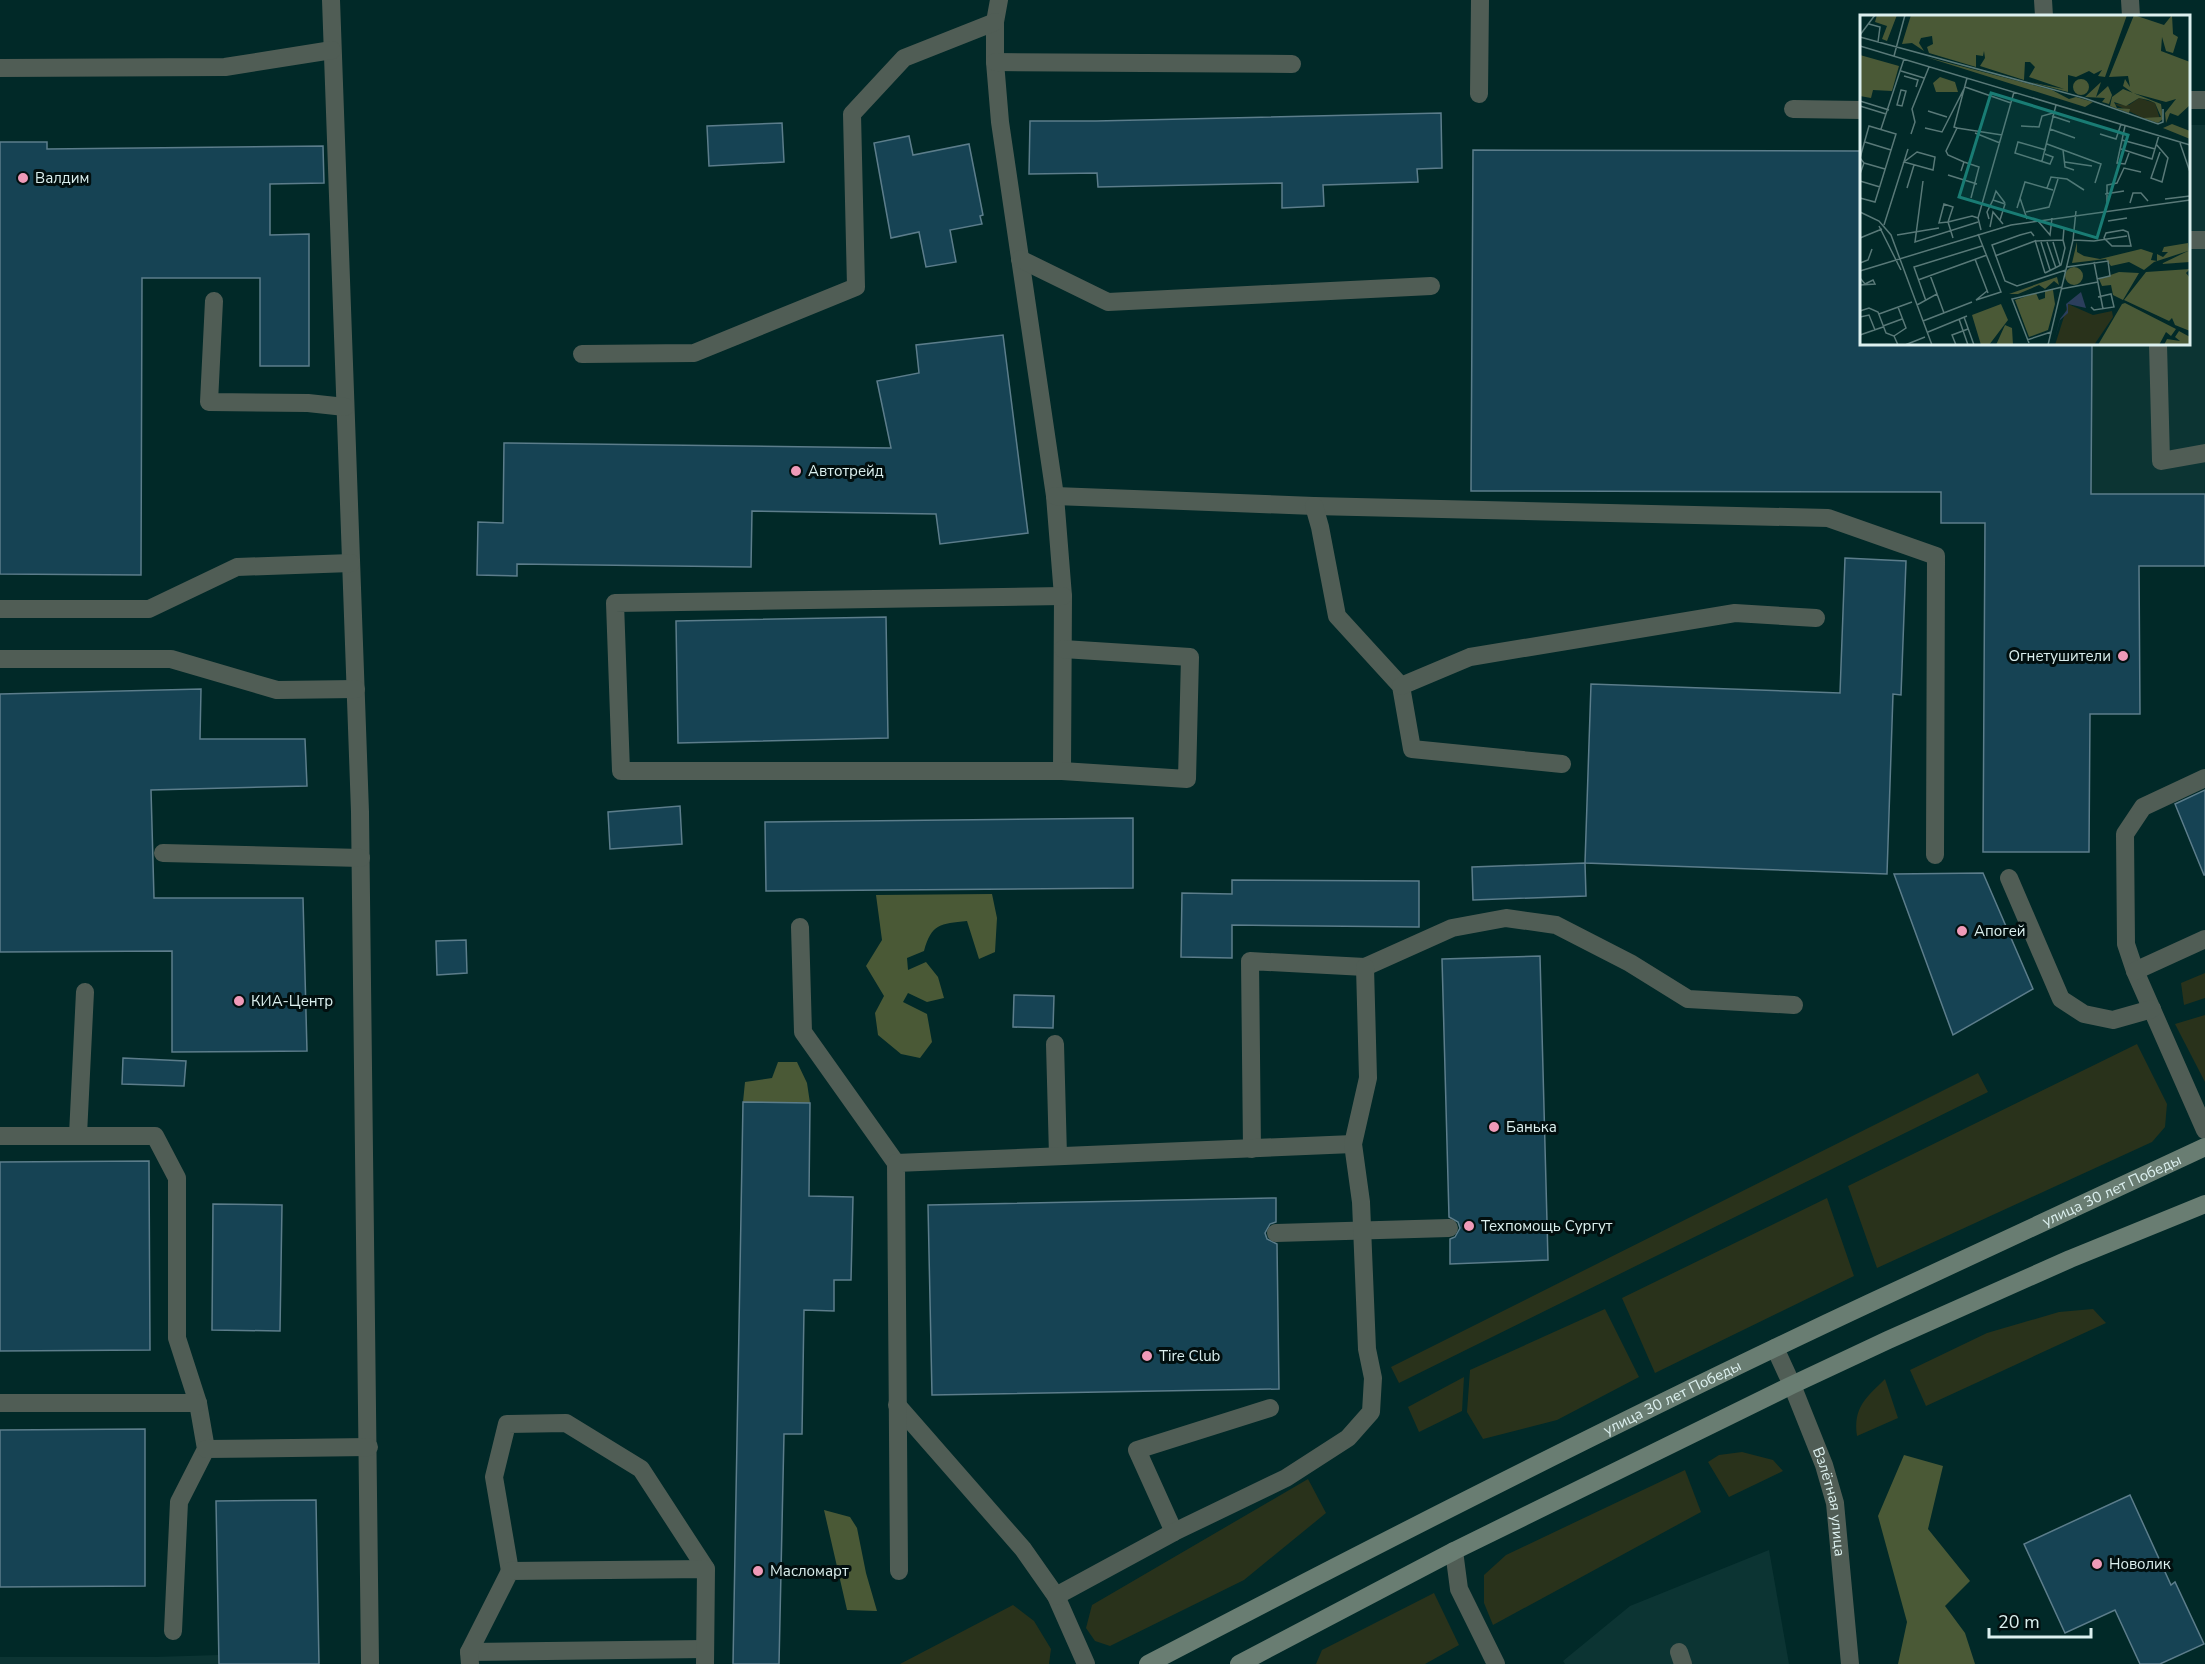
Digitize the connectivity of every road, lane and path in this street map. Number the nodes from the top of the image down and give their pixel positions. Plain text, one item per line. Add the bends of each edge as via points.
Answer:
1 (330, 0) edge
2 (999, 0) edge
3 (1480, 0) edge
4 (2043, 0) edge
5 (2130, 0) edge
6 (2044, 15) edge
7 (2131, 15) edge
8 (995, 22) junction
9 (332, 50) junction
10 (995, 62) junction
11 (1292, 64) dead end
12 (0, 68) edge
13 (1479, 94) dead end
14 (1792, 109) dead end
15 (1860, 110) edge
16 (1020, 259) junction
17 (1431, 286) dead end
18 (214, 302) dead end
19 (2158, 345) edge
20 (582, 354) dead end
21 (345, 407) junction
22 (2205, 453) edge
23 (1055, 496) junction
24 (1314, 506) junction
25 (351, 563) junction
26 (1063, 596) junction
27 (0, 609) edge
28 (1816, 618) dead end
29 (1063, 649) junction
30 (0, 660) edge
31 (1401, 686) junction
32 (356, 689) junction
33 (1562, 764) dead end
34 (1062, 771) junction
35 (2205, 778) edge
36 (163, 853) dead end
37 (1935, 855) dead end
38 (361, 858) junction
39 (2009, 878) dead end
40 (800, 927) dead end
41 (2205, 939) edge
42 (1365, 967) junction
43 (2135, 971) junction
44 (85, 992) dead end
45 (1794, 1005) dead end
46 (2152, 1009) junction
47 (1055, 1044) dead end
48 (2205, 1130) edge
49 (78, 1135) junction
50 (0, 1136) edge
51 (1353, 1144) junction
52 (2205, 1147) edge
53 (1252, 1149) junction
54 (1058, 1156) junction
55 (896, 1163) junction
56 (2205, 1204) edge
57 (1449, 1228) dead end
58 (1361, 1231) junction
59 (1276, 1233) dead end
60 (1775, 1348) junction
61 (1792, 1385) junction
62 (198, 1403) junction
63 (0, 1404) edge
64 (897, 1405) junction
65 (1270, 1408) dead end
66 (369, 1447) junction
67 (206, 1449) junction
68 (1174, 1532) junction
69 (1454, 1551) junction
70 (706, 1569) junction
71 (510, 1571) junction
72 (899, 1571) dead end
73 (1056, 1596) junction
74 (173, 1631) dead end
75 (705, 1656) edge
76 (470, 1658) edge
77 (1252, 1662) edge
78 (370, 1664) edge
79 (1086, 1664) edge
80 (1148, 1664) edge
81 (1496, 1664) edge
82 (1850, 1664) edge

1 - 9 street
2 - 8 street
3 - 13 street
4 - 6 street
5 - 7 street
8 - 10 street
8 - 20 street via 904,58 852,114 856,287 694,353
9 - 12 street via 225,67
9 - 21 street
10 - 11 street
10 - 16 street
14 - 15 street
16 - 17 street via 1108,302
16 - 23 street
18 - 21 street via 209,402
19 - 22 street via 2161,461
21 - 25 street
23 - 24 street
23 - 26 street
24 - 31 street via 1337,616
24 - 37 street via 1828,518 1936,556
25 - 27 street via 237,567 149,609
25 - 32 street
26 - 29 street
26 - 34 street via 615,603 621,771
28 - 31 street via 1735,613 1470,657
29 - 34 street
29 - 34 street via 1190,657 1187,779
30 - 32 street via 171,659 277,690
31 - 33 street via 1412,749
32 - 38 street
35 - 43 street via 2143,807 2125,834 2126,944
36 - 38 street
38 - 66 street
39 - 46 street via 2061,999 2084,1014 2113,1020
40 - 55 street via 803,1032
41 - 43 street
42 - 45 street via 1452,928 1506,918 1556,925 1630,963 1688,999
42 - 51 street via 1368,1078
42 - 53 street via 1250,961
43 - 46 street
44 - 49 street
46 - 48 street
47 - 54 street
49 - 50 street
49 - 62 street via 155,1136 177,1178 177,1338
51 - 53 street
51 - 58 street
52 - 60 main road, улица 30 лет Победы
53 - 54 street
54 - 55 street
55 - 64 street
56 - 61 main road via 2070,1259
57 - 58 street
58 - 59 street
58 - 68 street via 1367,1349 1373,1378 1371,1412 1348,1438 1286,1478
60 - 61 street, Взлётная улица
60 - 80 main road, улица 30 лет Победы via 1338,1564
61 - 69 main road
61 - 82 street, Взлётная улица via 1835,1503
62 - 63 street
62 - 67 street
64 - 72 street
64 - 73 street via 1023,1548
65 - 68 street via 1137,1450
66 - 67 street
66 - 78 street
67 - 74 street via 179,1502
68 - 73 street
69 - 77 main road
69 - 81 street via 1459,1589
70 - 71 street
70 - 71 street via 641,1469 566,1424 507,1424 494,1477
70 - 75 street
71 - 76 street
73 - 79 street
75 - 76 street

